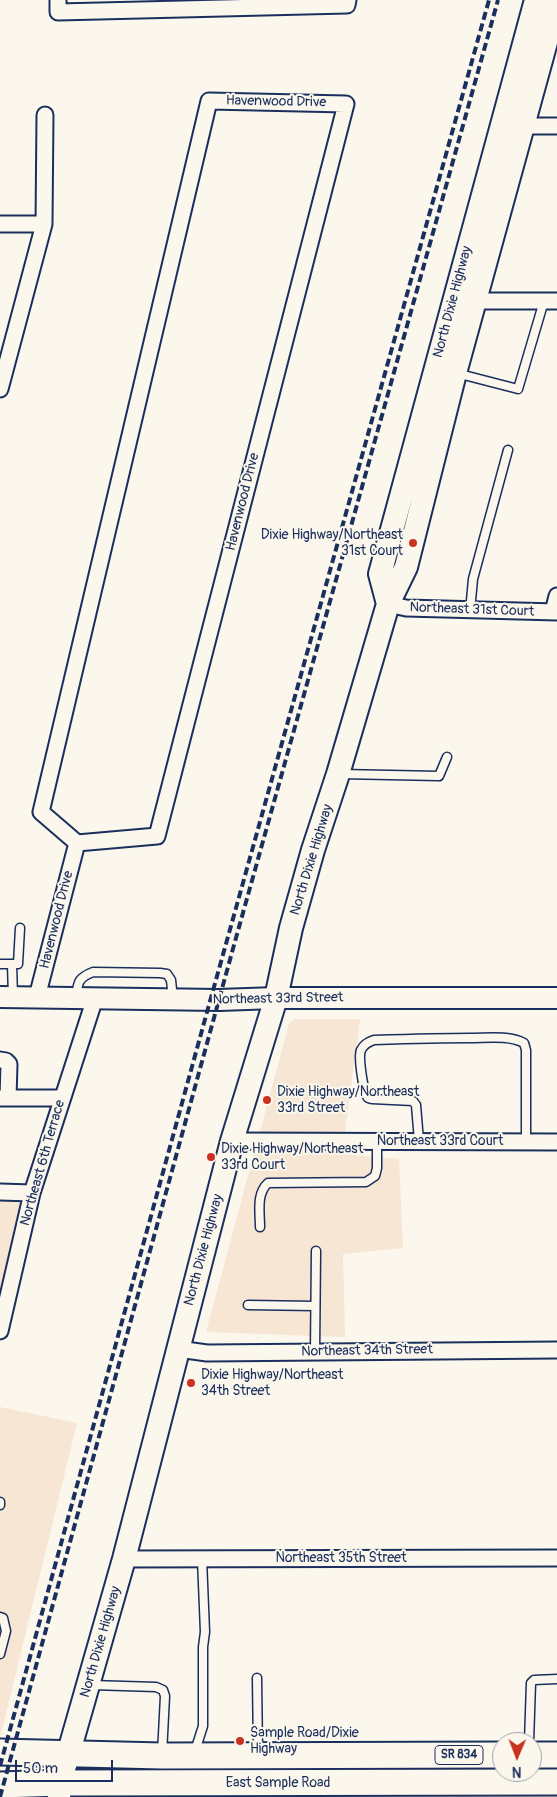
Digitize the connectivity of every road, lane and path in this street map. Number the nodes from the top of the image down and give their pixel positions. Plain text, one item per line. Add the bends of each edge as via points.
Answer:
1 (536, 0) edge
2 (557, 2) edge
3 (348, 3) edge
4 (58, 6) edge
5 (45, 115) dead end
6 (524, 126) junction
7 (557, 126) edge
8 (0, 224) edge
9 (44, 224) junction
10 (475, 301) junction
11 (550, 301) edge
12 (3, 364) edge
13 (456, 373) junction
14 (0, 389) edge
15 (508, 450) dead end
16 (557, 596) edge
17 (388, 604) junction
18 (470, 611) junction
19 (555, 612) edge
20 (447, 757) dead end
21 (338, 774) junction
22 (77, 843) junction
23 (20, 928) dead end
24 (0, 964) edge
25 (12, 964) junction
26 (37, 996) junction
27 (6, 997) edge
28 (85, 997) junction
29 (276, 998) junction
30 (557, 998) edge
31 (0, 1060) edge
32 (4, 1098) edge
33 (62, 1098) junction
34 (232, 1141) junction
35 (376, 1141) junction
36 (419, 1141) junction
37 (526, 1142) junction
38 (557, 1142) edge
39 (0, 1192) edge
40 (32, 1192) junction
41 (260, 1227) dead end
42 (316, 1251) dead end
43 (248, 1305) dead end
44 (315, 1306) junction
45 (0, 1331) edge
46 (178, 1349) junction
47 (557, 1350) edge
48 (315, 1352) junction
49 (124, 1558) junction
50 (557, 1558) edge
51 (202, 1559) junction
52 (0, 1617) edge
53 (0, 1654) edge
54 (257, 1678) dead end
55 (557, 1679) edge
56 (88, 1685) junction
57 (529, 1732) edge
58 (0, 1752) edge
59 (70, 1752) junction
60 (492, 1755) edge
61 (542, 1755) edge
62 (557, 1755) edge
63 (162, 1756) junction
64 (194, 1756) junction
65 (258, 1756) junction
66 (554, 1782) edge
67 (0, 1785) edge
68 (56, 1792) edge

1 - 17 main road, North Dixie Highway via 380,574
2 - 6 main road, North Dixie Highway
3 - 4 street
5 - 9 street
6 - 7 street
6 - 10 main road, North Dixie Highway
8 - 9 street
9 - 12 street
10 - 11 street
10 - 13 main road, North Dixie Highway
11 - 13 lane via 535,325 518,389
12 - 14 street
13 - 17 main road, North Dixie Highway via 406,567
15 - 18 lane via 473,579
16 - 19 street
17 - 18 street, Northeast 31st Court
17 - 21 main road, North Dixie Highway
18 - 19 street, Northeast 31st Court
20 - 21 lane via 440,776
21 - 29 main road, North Dixie Highway via 301,893
22 - 22 street, Havenwood Drive via 157,836 346,104 209,101 41,812
22 - 26 street, Havenwood Drive
23 - 25 lane via 18,964
24 - 25 lane
25 - 27 lane
26 - 27 street, Northeast 33rd Street
26 - 28 street, Northeast 33rd Street
28 - 29 street, Northeast 33rd Street
28 - 33 street, Northeast 6th Terrace
29 - 30 street, Northeast 33rd Street
29 - 34 main road, North Dixie Highway
31 - 32 street via 9,1064
32 - 33 street
33 - 40 street, Northeast 6th Terrace
34 - 35 street, Northeast 33rd Court
34 - 46 main road, North Dixie Highway
35 - 36 street, Northeast 33rd Court
35 - 41 lane via 377,1168 375,1176 366,1182 268,1184 260,1194
36 - 37 street, Northeast 33rd Court
36 - 37 lane via 417,1110 413,1101 372,1100 365,1093 361,1051 366,1043 374,1040 506,1038 524,1043
37 - 38 street, Northeast 33rd Court
39 - 40 street
40 - 45 street, Northeast 6th Terrace
42 - 44 lane
43 - 44 lane
44 - 48 lane
46 - 48 street, Northeast 34th Street via 207,1353
46 - 49 main road, North Dixie Highway
47 - 48 street, Northeast 34th Street
49 - 51 street, Northeast 35th Street
49 - 56 main road, North Dixie Highway
50 - 51 street, Northeast 35th Street
51 - 64 lane via 205,1632 203,1726
52 - 53 lane via 6,1632
54 - 65 lane
55 - 57 lane via 534,1680 531,1683
56 - 59 main road, North Dixie Highway
56 - 63 lane via 156,1687 163,1690
58 - 59 main road, East Sample Road / SR 834
59 - 63 main road, East Sample Road / SR 834
59 - 68 main road, North Dixie Highway
60 - 65 main road, East Sample Road / SR 834
61 - 62 main road
63 - 64 main road, East Sample Road / SR 834
64 - 65 main road, East Sample Road / SR 834
66 - 68 main road, East Sample Road / SR 834 via 417,1786 140,1786
67 - 68 main road, East Sample Road / SR 834

